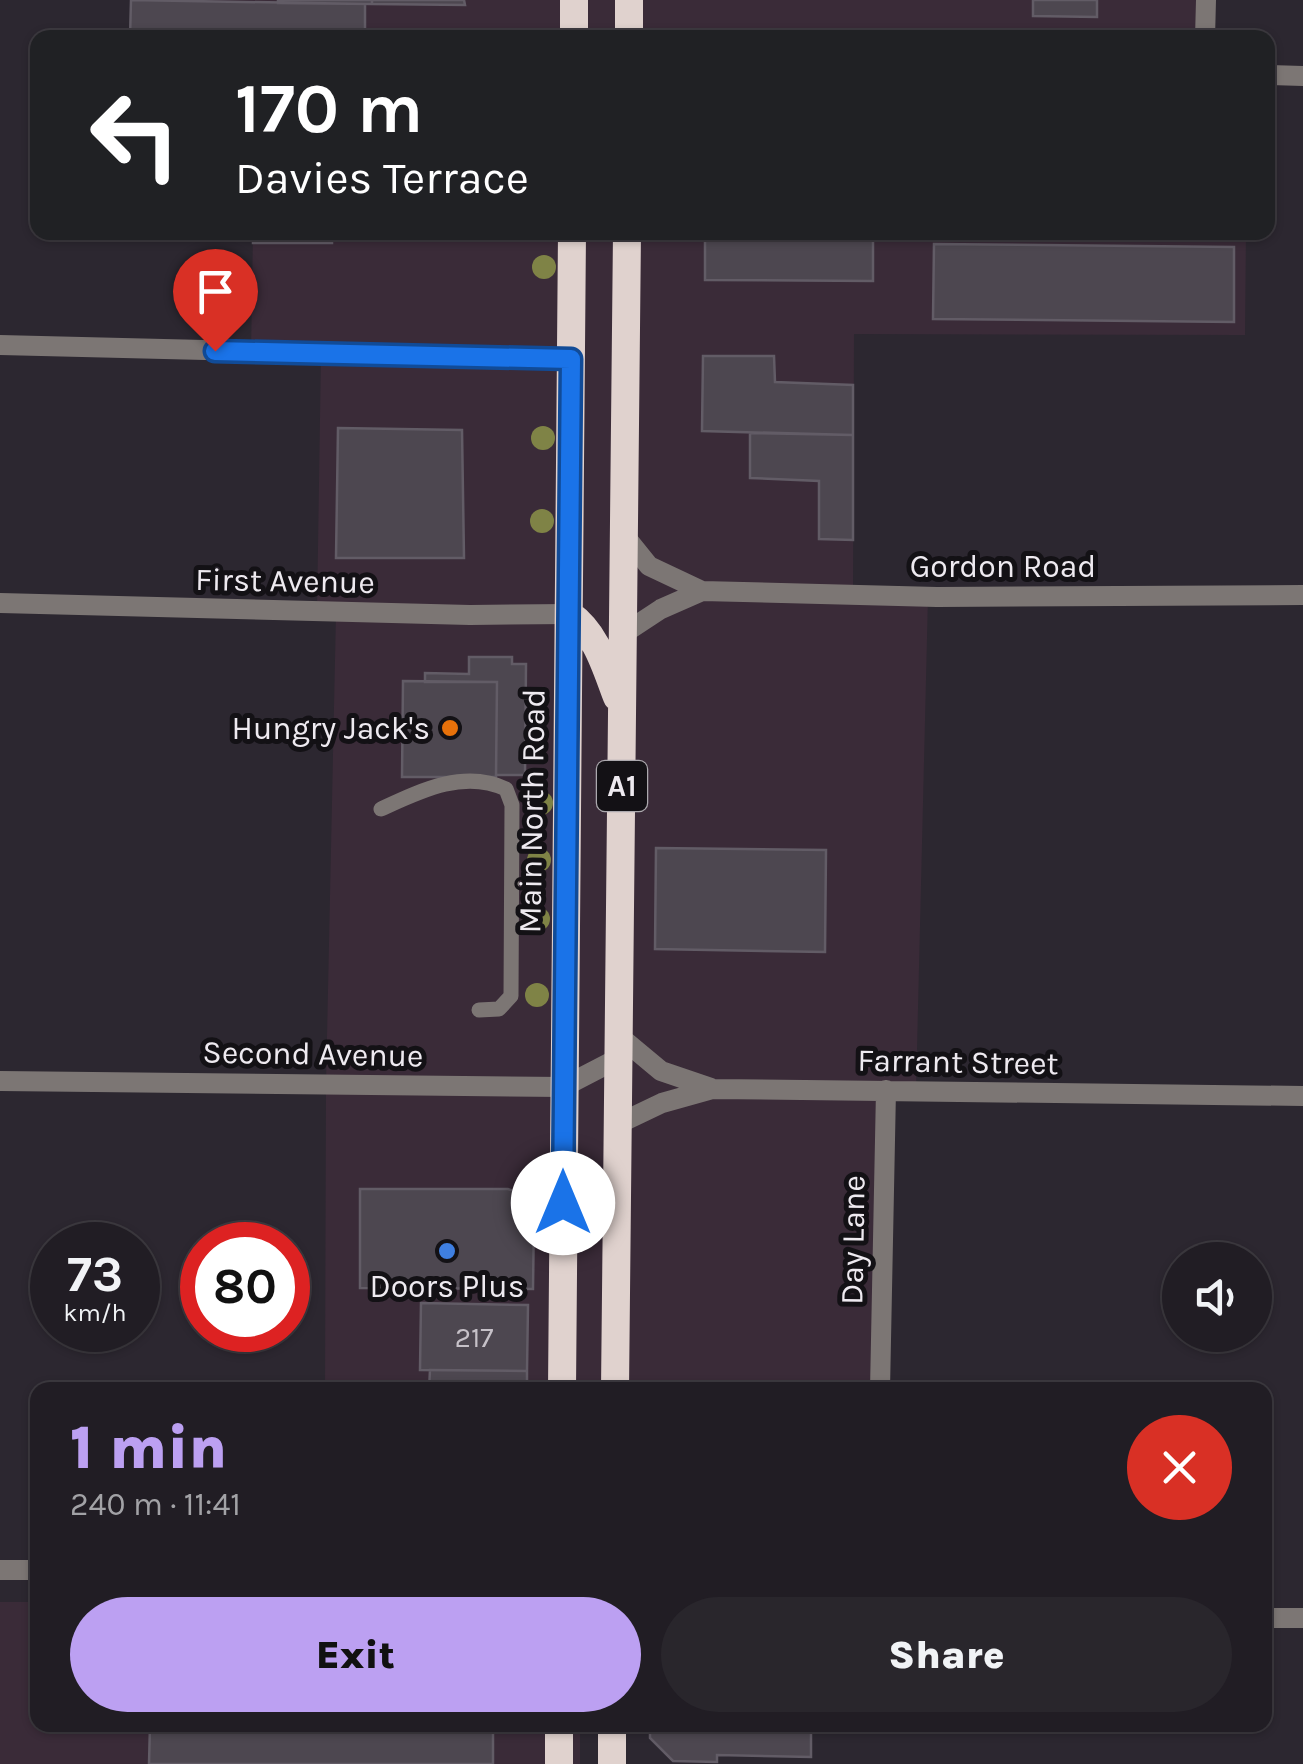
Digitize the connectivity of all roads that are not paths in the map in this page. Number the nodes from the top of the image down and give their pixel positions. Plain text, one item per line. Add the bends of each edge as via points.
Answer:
1 (574, 0) edge
2 (630, 0) edge
3 (1206, 0) edge
4 (574, 30) edge
5 (629, 30) edge
6 (1205, 30) edge
7 (1275, 75) edge
8 (1303, 76) edge
9 (572, 240) edge
10 (627, 240) edge
11 (0, 346) edge
12 (571, 359) junction
13 (624, 535) junction
14 (702, 591) junction
15 (1303, 595) edge
16 (0, 604) edge
17 (568, 614) junction
18 (623, 634) junction
19 (622, 709) junction
20 (381, 808) dead end
21 (479, 1010) dead end
22 (619, 1047) junction
23 (0, 1081) edge
24 (563, 1086) junction
25 (712, 1089) junction
26 (886, 1090) junction
27 (1303, 1096) edge
28 (618, 1124) junction
29 (562, 1382) edge
30 (615, 1382) edge
31 (880, 1382) edge
32 (0, 1570) edge
33 (30, 1570) edge
34 (1272, 1618) edge
35 (1303, 1618) edge
36 (559, 1732) edge
37 (612, 1732) edge
38 (558, 1764) edge
39 (612, 1764) edge

1 - 4 highway
2 - 5 highway
3 - 6 street
7 - 8 street
9 - 12 highway, Main North Road / A1
10 - 13 highway, A1
11 - 12 street
12 - 17 highway, Main North Road / A1
13 - 14 street, Gordon Road via 648,566
13 - 18 highway, A1
14 - 15 street, Gordon Road via 938,598
14 - 18 street, Gordon Road
16 - 17 street, First Avenue
17 - 19 highway via 597,646
17 - 24 highway, Main North Road / A1
18 - 19 highway, A1
19 - 22 highway, A1
20 - 21 lane via 456,782 489,781 506,789 512,805 510,996 499,1010
22 - 24 street, Second Avenue
22 - 25 street
22 - 28 highway, A1
23 - 24 street, Second Avenue
24 - 29 highway, Main North Road / A1
25 - 26 street, Farrant Street
25 - 28 street, Farrant Street via 662,1102
26 - 27 street, Farrant Street
26 - 31 street, Day Lane
28 - 30 highway, A1
32 - 33 street
34 - 35 street
36 - 38 highway
37 - 39 highway

